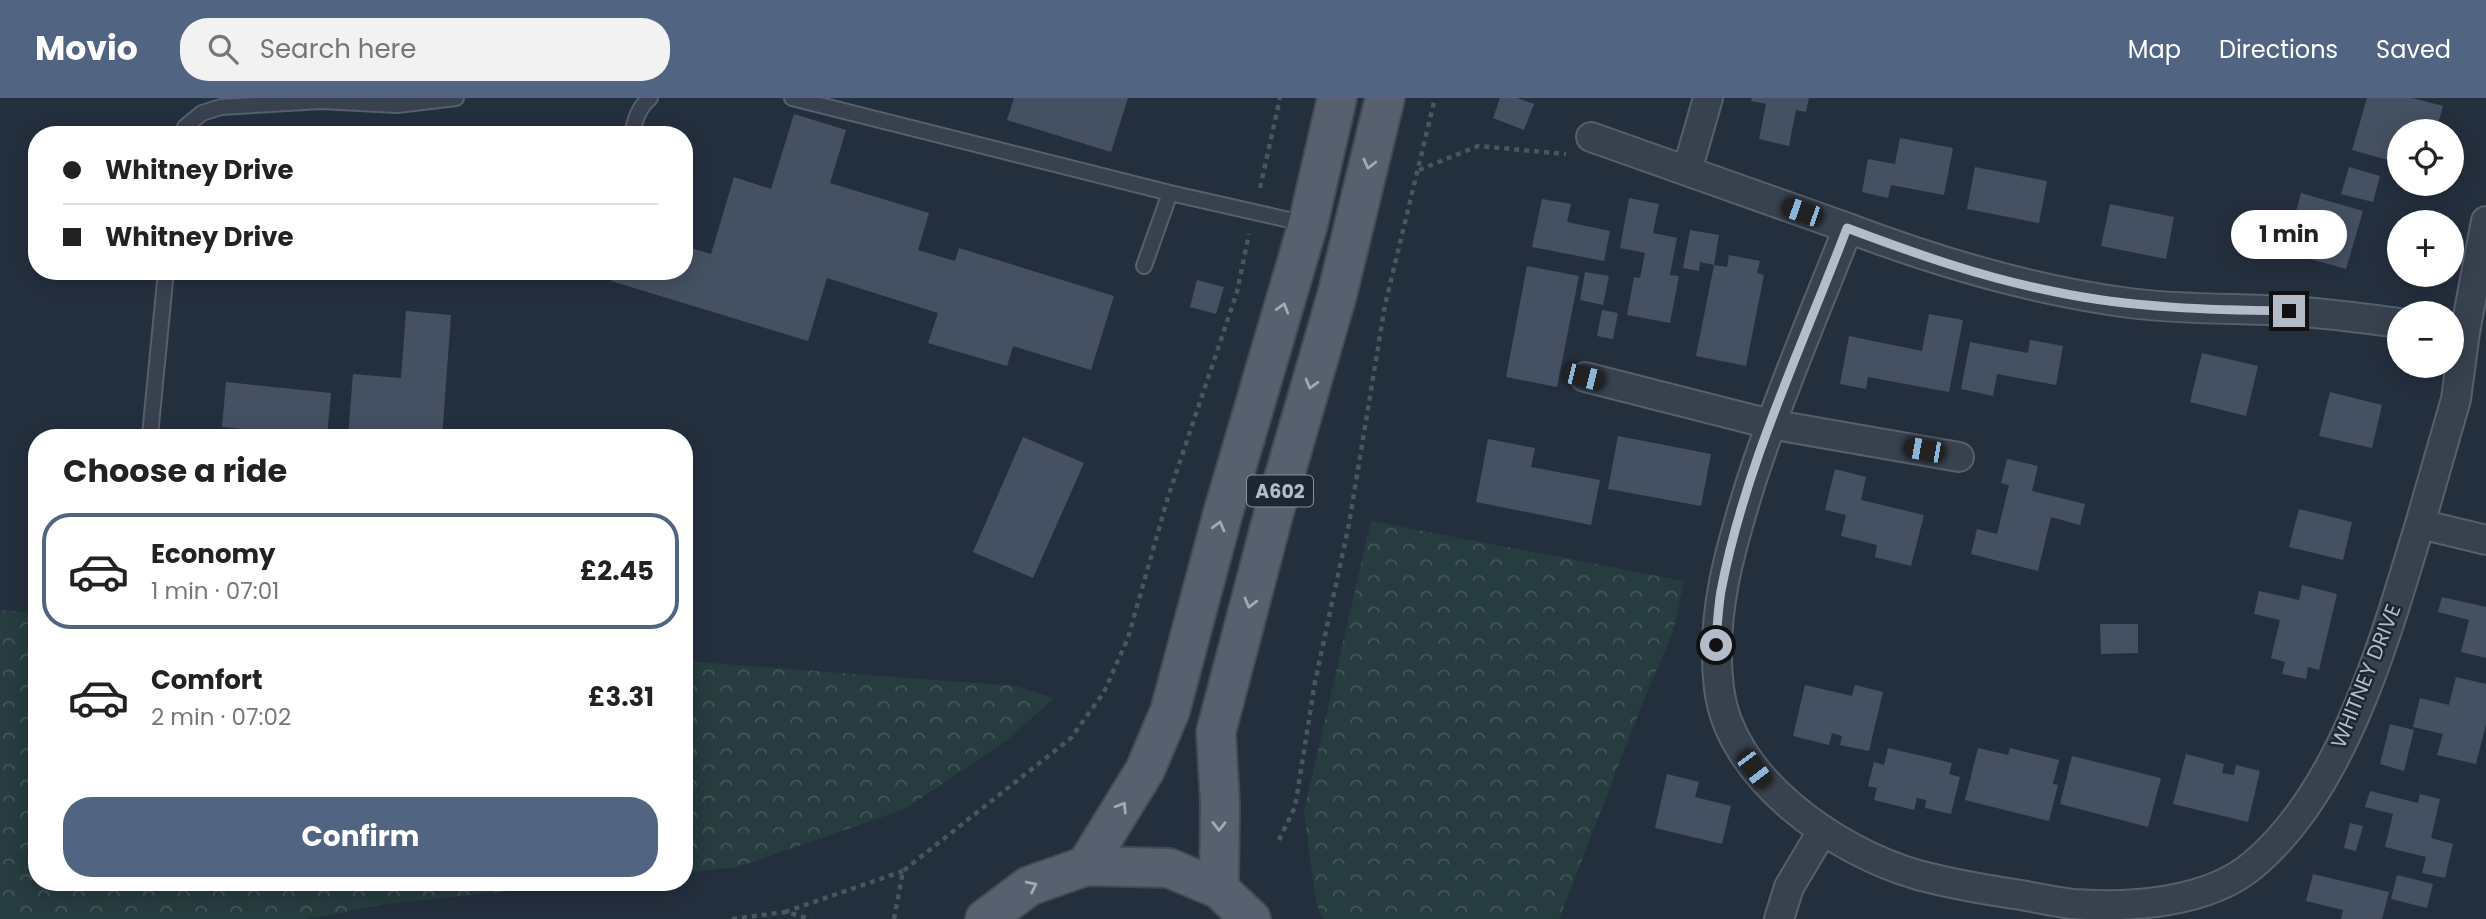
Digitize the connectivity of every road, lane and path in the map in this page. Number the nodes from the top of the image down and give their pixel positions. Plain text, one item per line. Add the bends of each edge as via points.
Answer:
1 (456, 98) edge
2 (650, 98) edge
3 (792, 98) edge
4 (1280, 98) edge
5 (1338, 98) edge
6 (1385, 98) edge
7 (1435, 98) edge
8 (1708, 98) edge
9 (186, 126) edge
10 (634, 126) edge
11 (1591, 137) joint
12 (1418, 170) junction
13 (1687, 171) junction
14 (1170, 193) junction
15 (1255, 211) junction
16 (2486, 221) edge
17 (1308, 224) junction
18 (1847, 228) junction
19 (1144, 266) dead end
20 (165, 280) edge
21 (2480, 280) edge
22 (2464, 319) edge
23 (2387, 322) edge
24 (1584, 377) dead end
25 (2457, 378) edge
26 (1770, 424) junction
27 (151, 429) edge
28 (1959, 457) dead end
29 (2420, 524) junction
30 (2486, 540) edge
31 (1822, 830) junction
32 (1279, 840) dead end
33 (1086, 866) junction
34 (903, 871) junction
35 (1219, 889) junction
36 (2198, 907) edge
37 (786, 912) junction
38 (732, 919) edge
39 (811, 919) edge
40 (894, 919) edge
41 (985, 919) edge
42 (1251, 919) edge
43 (1779, 919) edge

1 - 9 lane via 397,105 321,101 220,107 202,113
2 - 10 lane
3 - 14 lane
4 - 15 path
5 - 17 main road, A602
6 -> 35 main road, A602 via 1337,295 1216,732
7 - 12 path
8 - 13 street
11 - 12 path via 1569,154 1478,146
11 - 13 street via 1621,161
12 - 32 path via 1385,305 1295,807
13 - 18 street
14 - 15 lane
14 - 19 lane
15 - 17 lane
15 - 34 path via 1237,292 1168,497 1128,638 1104,692 1070,738
16 - 21 street, WHITNEY DRIVE
33 -> 17 main road, A602 via 1145,770 1170,711
18 - 23 street via 1917,254 2057,292 2132,303
18 - 26 street, WHITNEY DRIVE
20 - 27 lane
21 - 22 street, WHITNEY DRIVE
24 - 26 street
25 - 29 street, WHITNEY DRIVE via 2456,399
26 - 28 street
26 - 31 street, WHITNEY DRIVE via 1721,592 1716,645 1719,693 1731,730 1757,773
29 - 30 street
29 - 36 street, WHITNEY DRIVE via 2358,707 2317,788 2275,844
31 - 36 street, WHITNEY DRIVE via 1914,874 1970,887 2073,904
31 - 43 street via 1789,887
33 - 35 main road via 1169,868
41 -> 33 main road via 1029,886
34 - 37 path
34 - 40 path
35 - 42 main road
37 - 38 path
37 - 39 path

